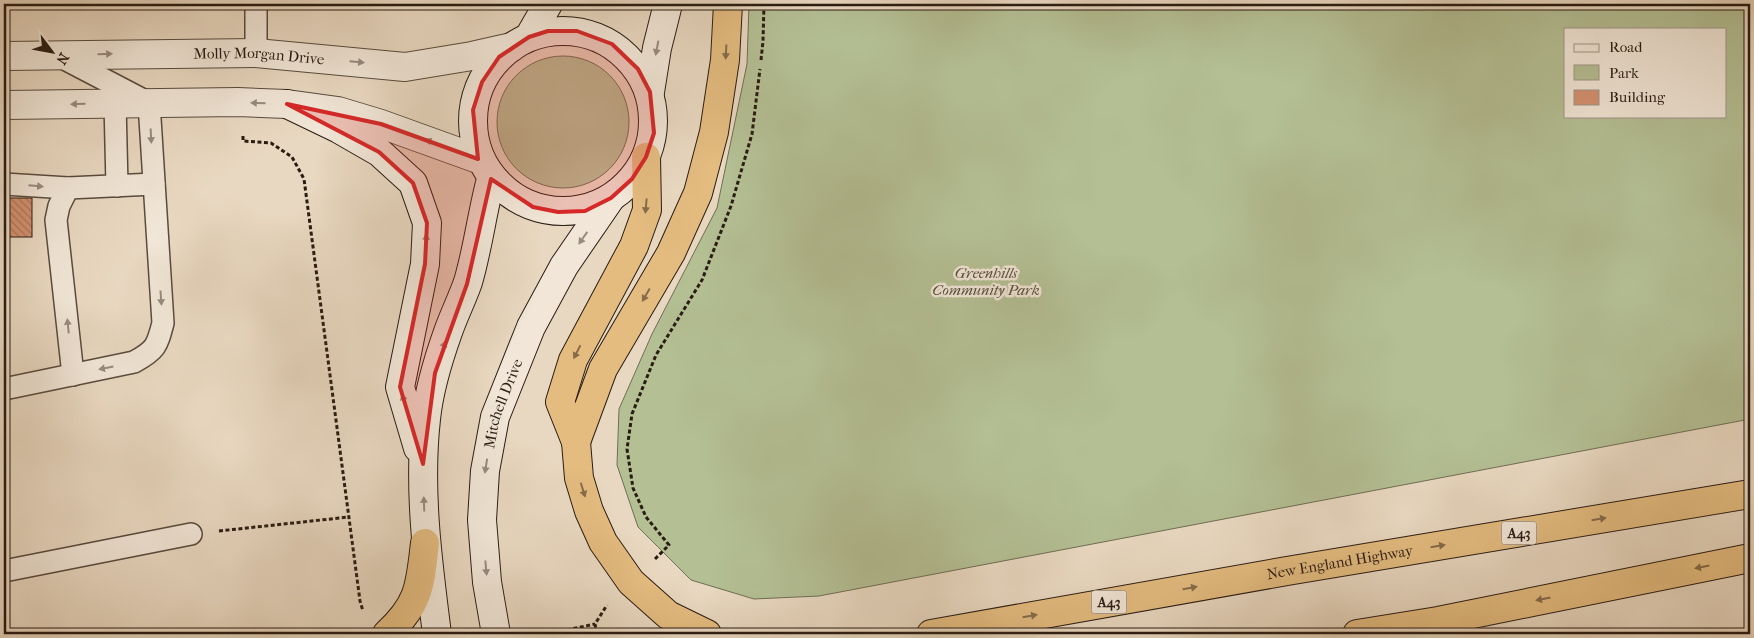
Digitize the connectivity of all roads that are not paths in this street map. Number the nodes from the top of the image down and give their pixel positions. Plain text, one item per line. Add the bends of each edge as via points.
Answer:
1 (256, 4) edge
2 (548, 4) edge
3 (668, 4) edge
4 (728, 4) edge
5 (521, 42) junction
6 (256, 53) junction
7 (57, 55) junction
8 (4, 56) edge
9 (650, 92) junction
10 (115, 103) junction
11 (149, 103) junction
12 (287, 104) junction
13 (4, 105) edge
14 (646, 157) junction
15 (484, 169) junction
16 (4, 184) edge
17 (154, 184) junction
18 (117, 186) junction
19 (68, 188) junction
20 (610, 198) junction
21 (73, 375) junction
22 (4, 389) edge
23 (576, 442) junction
24 (422, 464) junction
25 (1750, 494) edge
26 (191, 534) road end
27 (425, 543) junction
28 (1750, 558) edge
29 (4, 572) edge
30 (387, 634) edge
31 (437, 634) edge
32 (496, 634) edge
33 (707, 634) edge
34 (930, 634) edge
35 (1357, 634) edge

1 - 6 lane
2 - 5 main road
3 -> 9 main road
4 -> 23 highway via 725,60 714,132 698,193 670,253 603,369
6 -> 5 main road, Molly Morgan Drive via 405,67 472,56
5 - 9 main road, Molly Morgan Drive via 548,31 577,31 612,44 638,69
5 - 15 main road via 499,56 482,82 473,110 474,138
7 -> 6 main road, Molly Morgan Drive
7 - 8 main road, Molly Morgan Drive
7 - 11 lane
9 - 14 main road via 654,133
10 - 11 main road
10 -> 13 main road
10 - 18 lane
12 -> 11 main road
11 -> 17 lane
15 -> 12 main road via 381,124 338,111
24 -> 12 main road via 400,387 425,264 427,223 416,191 413,184 378,152 340,129
14 - 20 main road via 632,180
14 -> 23 highway via 647,210 634,246 572,360 560,402
15 - 20 main road via 508,193 533,207 558,212 585,211
24 -> 15 main road via 426,418 435,373 477,249
16 -> 19 lane
17 - 18 lane
17 -> 21 lane via 163,323 158,340 151,353 134,362
18 - 19 lane
21 -> 19 lane via 56,220 58,206
20 -> 32 main road, Mitchell Drive via 564,266 531,327 495,417 485,471 482,520 487,582
21 - 22 lane
23 -> 33 highway via 579,478 603,542 631,582 668,616
27 -> 24 main road
34 -> 25 highway, New England Highway / A43
26 - 29 lane
27 - 30 highway via 420,584 412,607
27 - 31 main road
28 -> 35 highway via 1438,621

